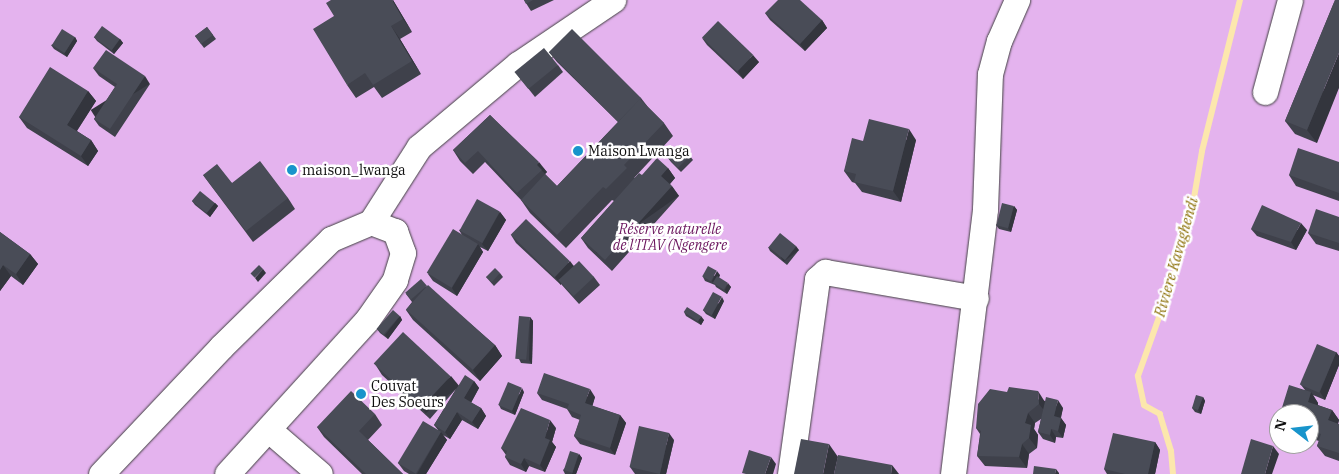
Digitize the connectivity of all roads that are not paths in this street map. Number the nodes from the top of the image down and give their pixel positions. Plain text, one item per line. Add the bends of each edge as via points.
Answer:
1 (613, 0) edge
2 (1017, 0) edge
3 (1290, 0) edge
4 (1265, 92) dead end
5 (371, 222) junction
6 (976, 298) junction
7 (269, 430) junction
8 (101, 474) edge
9 (227, 474) edge
10 (320, 474) edge
11 (790, 474) edge
12 (954, 474) edge

1 - 5 street via 518,64 419,147
2 - 6 street via 999,41 990,74
3 - 4 street
5 - 7 street via 395,231 403,253 395,280 367,320
5 - 8 street via 331,239 221,347
6 - 11 street via 825,272 817,278
6 - 12 street
7 - 9 street
7 - 10 street

